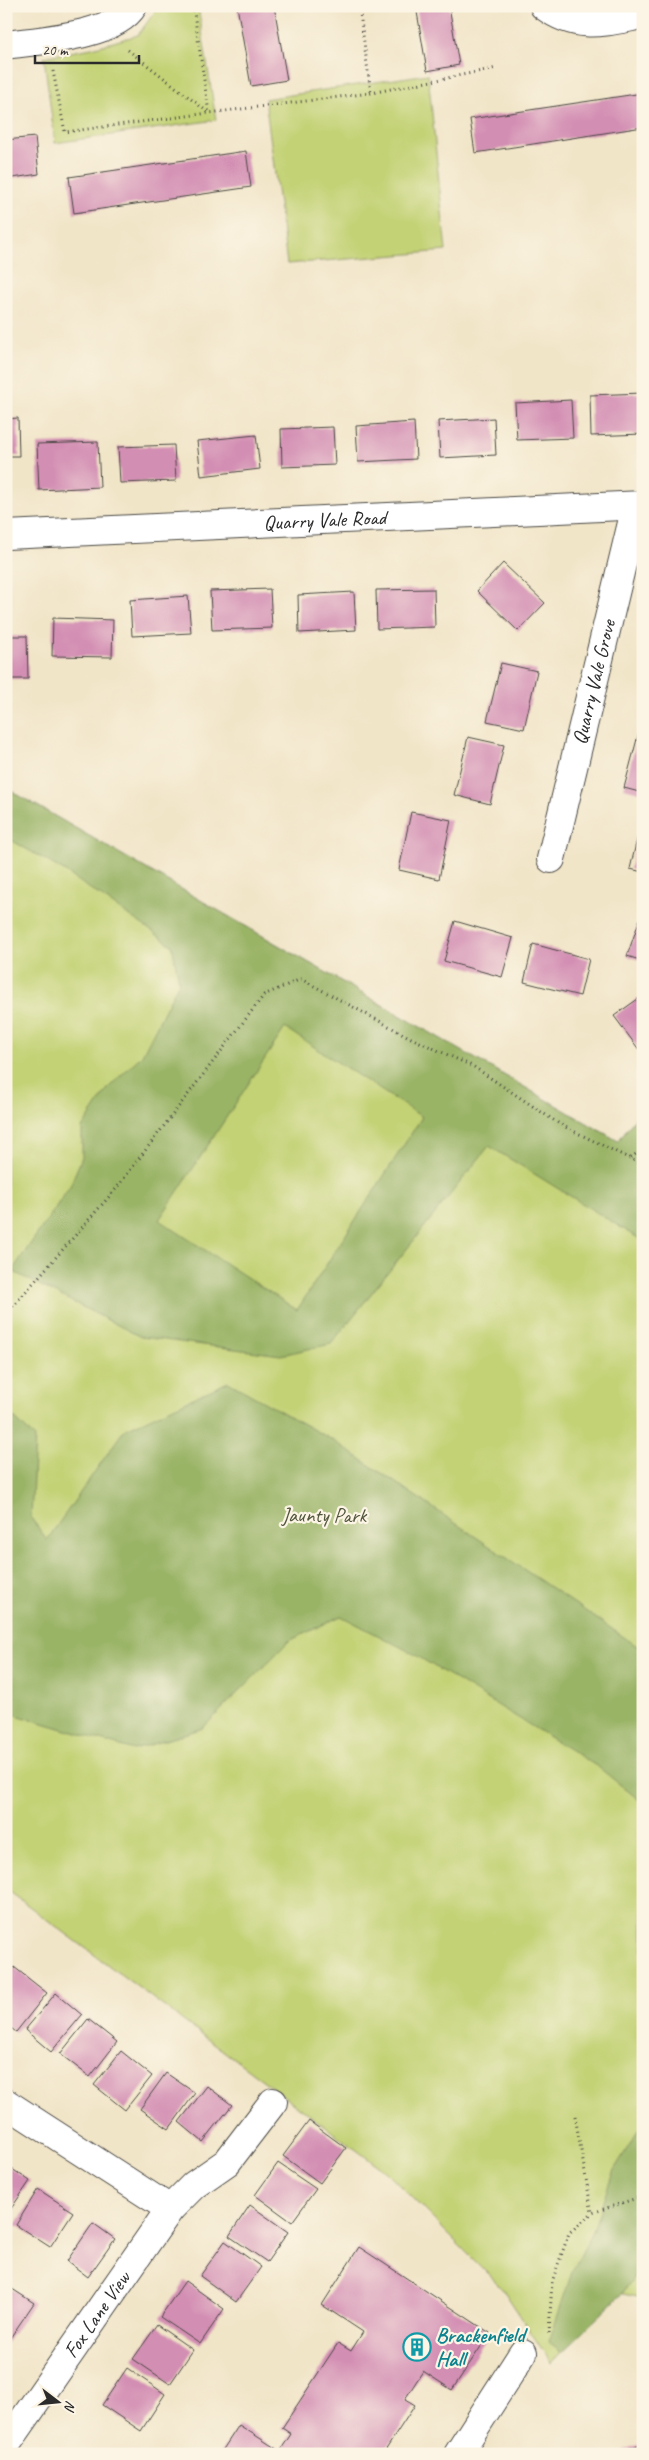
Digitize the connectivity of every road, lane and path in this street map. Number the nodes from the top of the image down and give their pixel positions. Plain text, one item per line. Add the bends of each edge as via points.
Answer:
1 (133, 6) edge
2 (193, 6) edge
3 (359, 6) edge
4 (544, 6) edge
5 (643, 15) edge
6 (102, 29) junction
7 (46, 39) junction
8 (6, 45) edge
9 (497, 68) dead end
10 (371, 93) junction
11 (209, 112) junction
12 (640, 505) edge
13 (6, 535) edge
14 (551, 859) dead end
15 (643, 1148) edge
16 (631, 1158) junction
17 (643, 1165) edge
18 (6, 1314) edge
19 (6, 2102) edge
20 (273, 2102) dead end
21 (575, 2116) dead end
22 (643, 2192) edge
23 (170, 2209) junction
24 (592, 2213) junction
25 (522, 2353) joint
26 (6, 2445) edge
27 (458, 2454) edge

1 - 6 street via 128,16
2 - 11 path
3 - 10 path
4 - 5 street via 556,16 578,24
6 - 7 street
6 - 11 path
7 - 8 street
7 - 11 path via 65,132
9 - 10 path
10 - 11 path
12 - 13 street, Quarry Vale Road
12 - 14 street, Quarry Vale Grove
15 - 16 path
16 - 17 path
16 - 18 path via 561,1125 474,1067 301,979 264,995 115,1190
19 - 23 street
20 - 23 street, Fox Lane View via 227,2162 194,2185
21 - 24 path
22 - 24 path via 640,2196
23 - 26 street, Fox Lane View
24 - 25 path via 569,2233 552,2282 548,2338 537,2349
25 - 27 street

